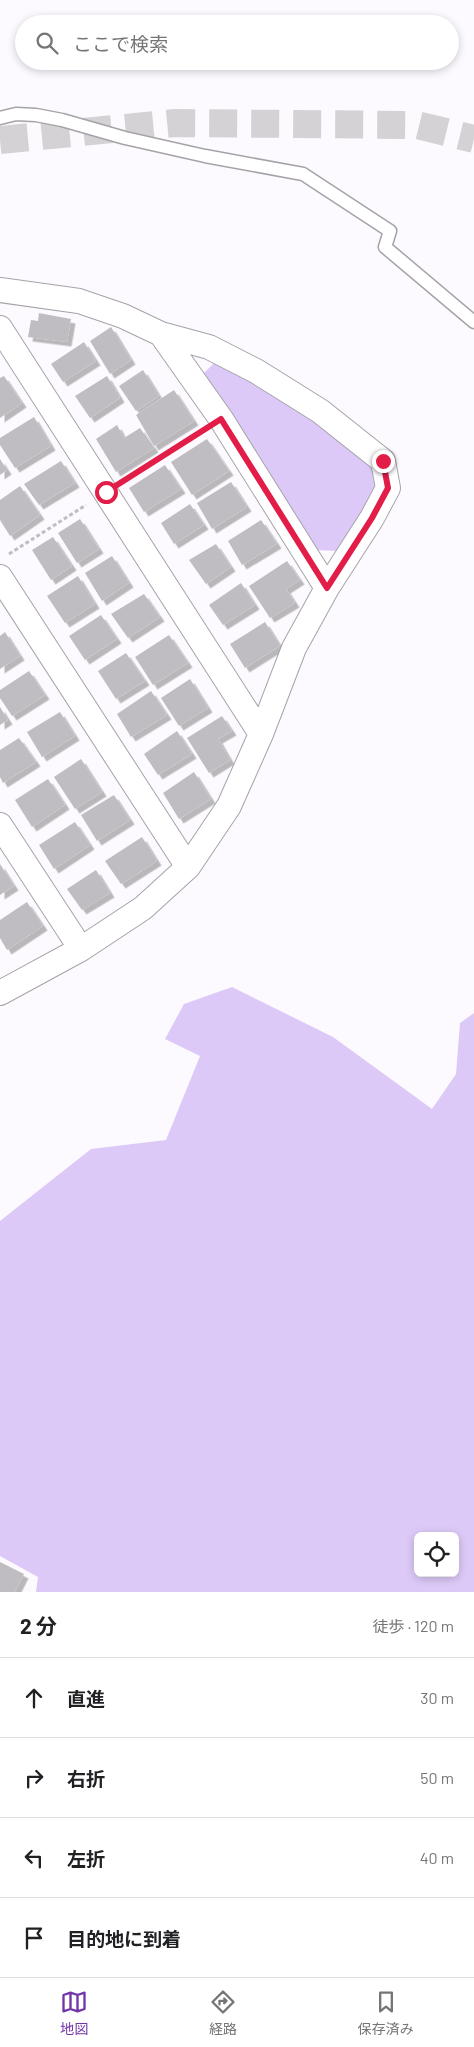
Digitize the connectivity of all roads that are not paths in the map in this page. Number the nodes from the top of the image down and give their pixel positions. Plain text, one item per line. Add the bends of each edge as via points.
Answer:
1 (0, 118) edge
2 (0, 290) edge
3 (474, 322) edge
4 (0, 328) edge
5 (161, 334) junction
6 (1, 568) edge
7 (327, 588) junction
8 (261, 734) junction
9 (0, 825) edge
10 (188, 868) junction
11 (81, 950) junction
12 (0, 993) edge

1 - 3 lane via 16,114 36,115 205,156 302,174 390,231 385,247
2 - 5 street via 79,301 123,316
4 - 8 street
5 - 7 street via 221,419
5 - 7 street via 209,347 256,371 320,411 383,461 388,488
6 - 10 street
7 - 8 street via 294,648
8 - 10 street via 229,806
9 - 11 street
10 - 11 street via 142,908
11 - 12 street

